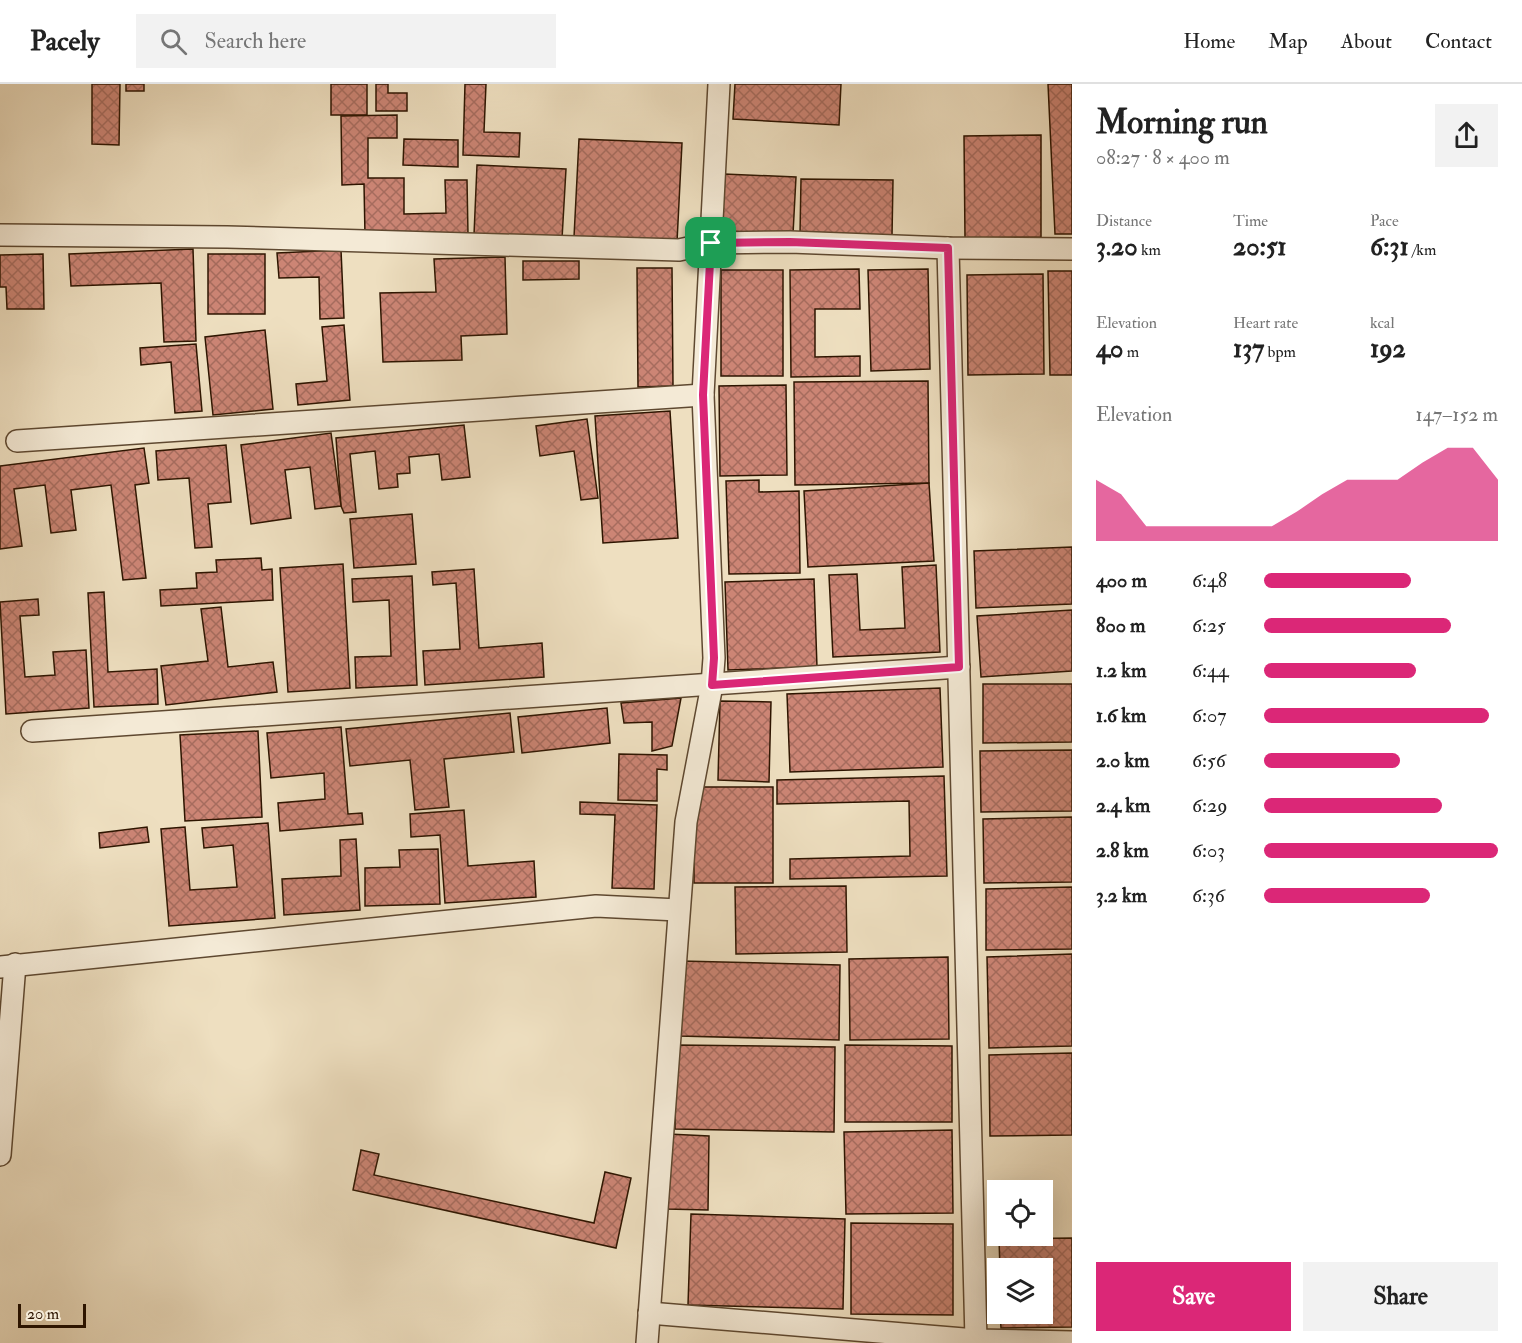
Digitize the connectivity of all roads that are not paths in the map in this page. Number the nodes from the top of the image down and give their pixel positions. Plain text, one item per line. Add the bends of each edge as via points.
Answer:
1 (719, 84) edge
2 (0, 235) edge
3 (711, 243) junction
4 (948, 248) junction
5 (1072, 249) edge
6 (703, 395) junction
7 (17, 441) dead end
8 (959, 667) junction
9 (712, 685) junction
10 (32, 731) dead end
11 (678, 910) junction
12 (7, 966) edge
13 (0, 1155) edge
14 (650, 1313) junction
15 (900, 1338) edge
16 (976, 1340) junction
17 (1072, 1342) edge
18 (647, 1343) edge

1 - 3 street
2 - 3 street via 679,249
3 - 4 street
3 - 6 street
4 - 5 street
4 - 8 street
6 - 7 street
6 - 9 street
8 - 9 street
8 - 16 street
9 - 10 street
9 - 11 street via 686,822
11 - 12 street via 596,906
11 - 14 street
12 - 13 street
14 - 15 street
14 - 18 street
15 - 16 street
16 - 17 street

